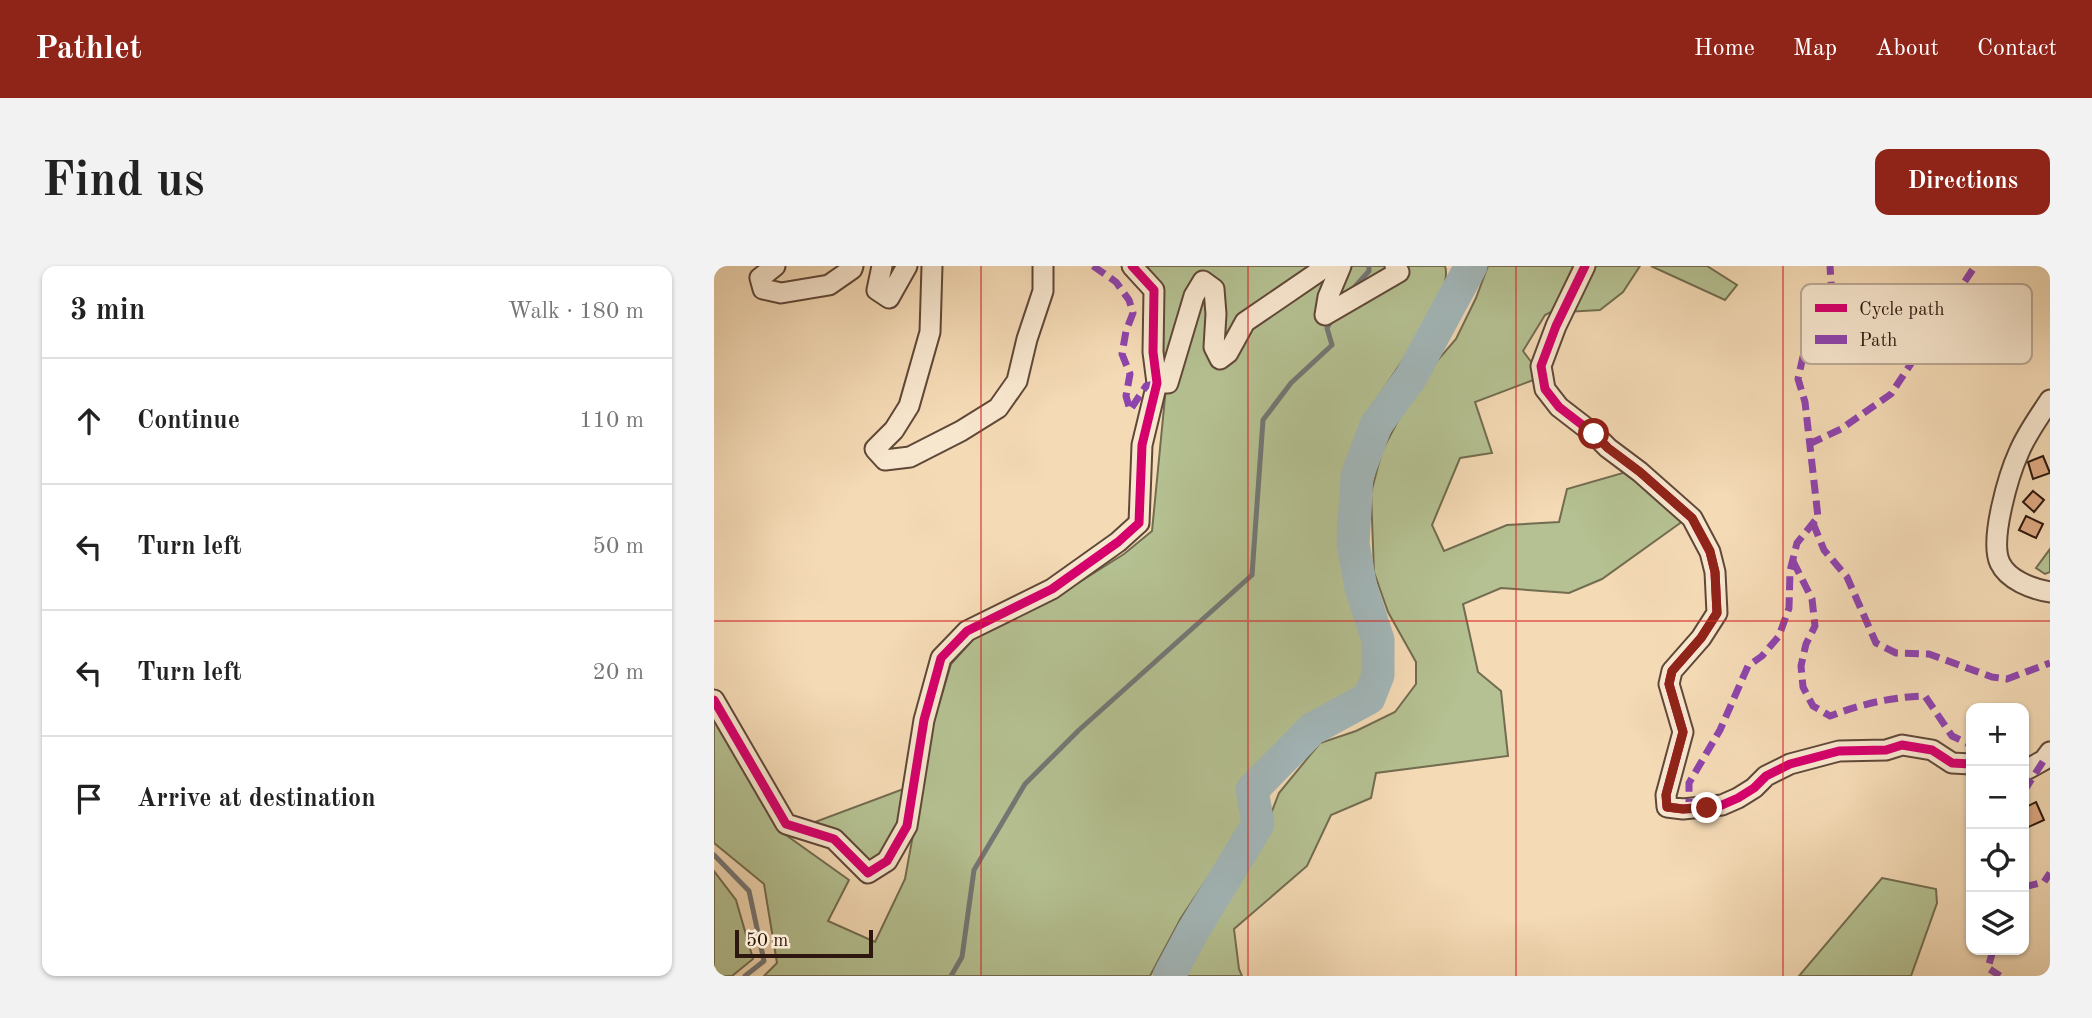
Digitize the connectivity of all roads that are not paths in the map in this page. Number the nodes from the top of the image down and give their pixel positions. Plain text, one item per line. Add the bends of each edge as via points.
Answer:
1 (775, 266) edge
2 (853, 266) edge
3 (882, 266) edge
4 (907, 266) edge
5 (932, 266) edge
6 (1044, 266) edge
7 (1132, 266) edge
8 (1326, 266) edge
9 (1341, 266) edge
10 (1395, 266) edge
11 (1585, 266) edge
12 (1157, 383) junction
13 (2050, 400) edge
14 (2050, 593) edge
15 (714, 700) edge
16 (2050, 752) edge
17 (1966, 764) edge
18 (2029, 768) edge

1 - 2 street via 760,278 762,289 781,293 829,285
3 - 4 street via 877,290 889,298
5 - 6 street via 930,332 909,406 875,449 885,460 910,457 998,408 1017,381 1043,290
7 - 12 street via 1154,290
8 - 12 street via 1245,321 1220,359 1214,346 1214,289 1203,281 1194,296 1168,383
9 - 10 street via 1325,315 1399,272
11 - 17 street via 1541,366 1545,389 1559,407 1692,518 1710,551 1715,572 1717,613 1672,671 1669,684 1683,732 1667,807 1722,805 1790,764 1839,751 1902,745 1932,750 1952,763
12 - 15 street via 1142,445 1139,523 1052,589 967,631 941,658 924,720 907,826 887,861 868,873 834,839 786,824
13 - 14 street via 2013,468 1996,543 2008,573
16 - 18 street

